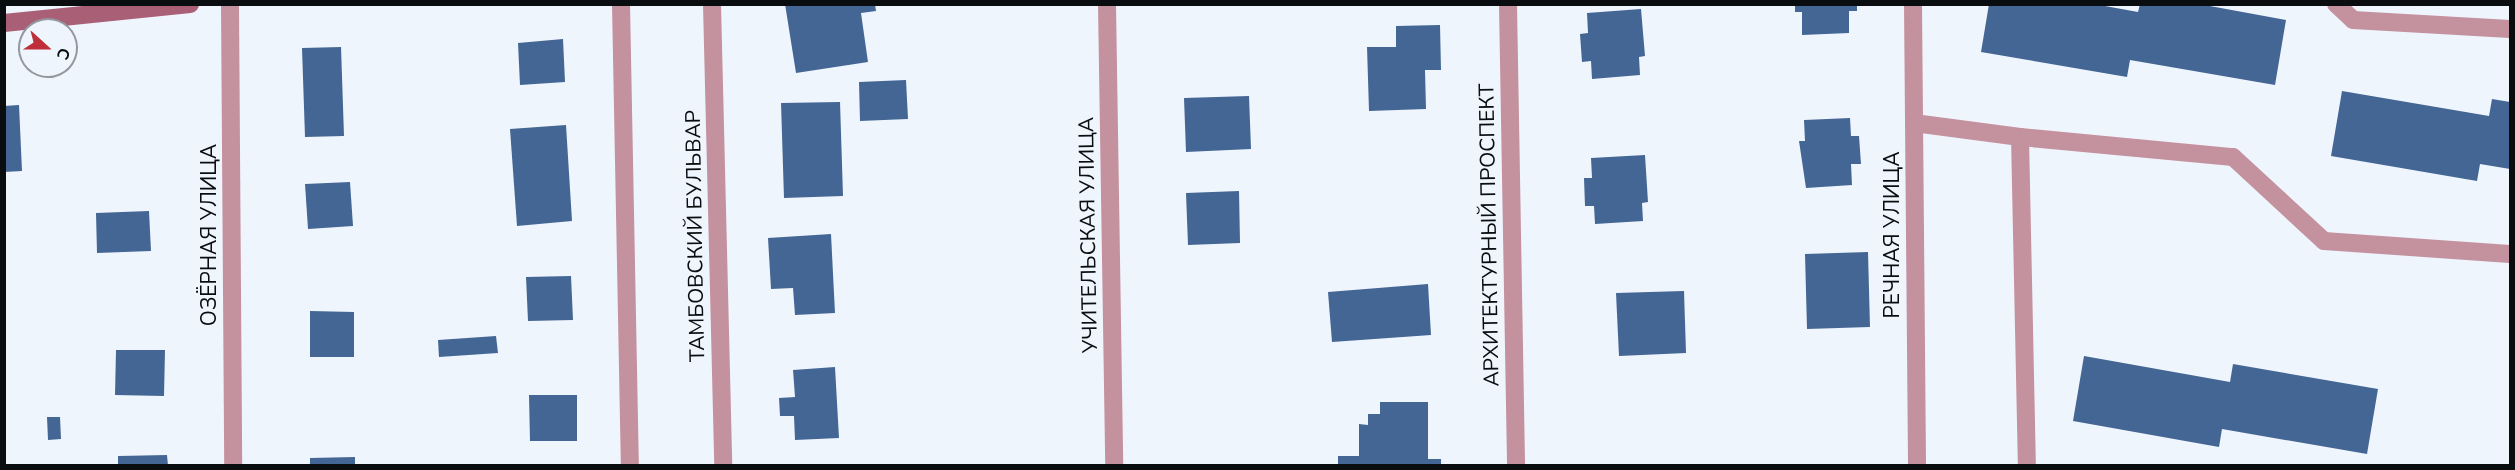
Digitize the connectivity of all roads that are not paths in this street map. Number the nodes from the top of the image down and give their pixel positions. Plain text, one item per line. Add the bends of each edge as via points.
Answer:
1 (190, 4) edge
2 (230, 4) edge
3 (621, 4) edge
4 (712, 4) edge
5 (1107, 4) edge
6 (1508, 4) edge
7 (1913, 4) edge
8 (2336, 4) edge
9 (4, 23) edge
10 (2511, 29) edge
11 (1914, 123) junction
12 (2020, 137) junction
13 (2511, 254) edge
14 (233, 465) edge
15 (630, 465) edge
16 (723, 465) edge
17 (1114, 465) edge
18 (1516, 465) edge
19 (1917, 465) edge
20 (2026, 465) edge

1 - 9 street
2 - 14 street, ОЗЁРНАЯ УЛИЦА
3 - 15 street
4 - 16 street, ТАМБОВСКИЙ БУЛЬВАР
5 - 17 street, УЧИТЕЛЬСКАЯ УЛИЦА
6 - 18 street, АРХИТЕКТУРНЫЙ ПРОСПЕКТ
7 - 11 street, РЕЧНАЯ УЛИЦА
8 - 10 street via 2353,20
11 - 12 street
11 - 19 street, РЕЧНАЯ УЛИЦА
12 - 13 street via 2233,156 2324,241
12 - 20 street

